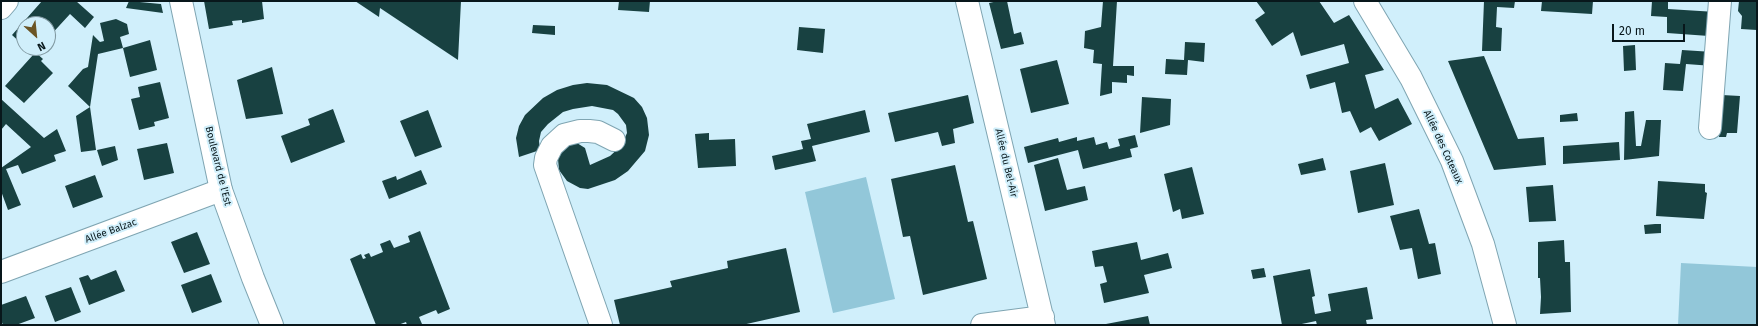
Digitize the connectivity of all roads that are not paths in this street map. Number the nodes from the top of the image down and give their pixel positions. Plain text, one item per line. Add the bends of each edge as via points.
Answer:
1 (8, 1) edge
2 (182, 1) edge
3 (967, 1) edge
4 (1366, 1) edge
5 (1720, 1) edge
6 (1, 8) edge
7 (1710, 128) dead end
8 (614, 140) dead end
9 (221, 190) junction
10 (1, 272) edge
11 (1043, 321) edge
12 (272, 325) edge
13 (601, 325) edge
14 (982, 325) edge
15 (1505, 325) edge

1 - 6 street
2 - 9 street, Boulevard de l'Est
3 - 11 street, Allée du Bel-Air
4 - 15 street, Allée des Coteaux via 1411,78 1452,161 1484,244
5 - 7 street
8 - 13 street via 598,132 589,131 564,136 552,146 545,166
9 - 10 street, Allée Balzac
9 - 12 street, Boulevard de l'Est via 252,278
11 - 14 street

